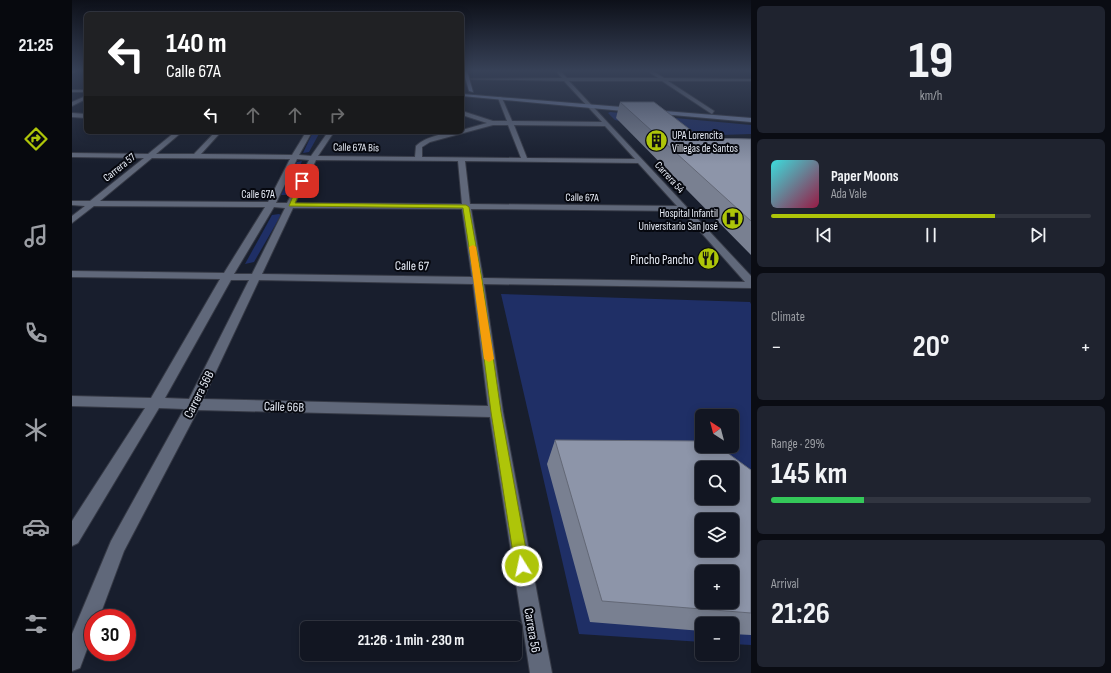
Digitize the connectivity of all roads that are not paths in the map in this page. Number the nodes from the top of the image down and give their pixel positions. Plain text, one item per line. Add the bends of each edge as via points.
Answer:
1 (501, 101) edge
2 (550, 101) edge
3 (565, 101) edge
4 (586, 101) edge
5 (696, 101) edge
6 (588, 104) junction
7 (637, 106) edge
8 (645, 106) edge
9 (712, 112) junction
10 (464, 114) edge
11 (72, 115) edge
12 (751, 115) edge
13 (84, 116) edge
14 (751, 120) edge
15 (493, 123) junction
16 (510, 123) junction
17 (606, 124) junction
18 (464, 131) edge
19 (177, 134) edge
20 (216, 134) edge
21 (308, 134) edge
22 (330, 134) edge
23 (454, 134) edge
24 (72, 155) edge
25 (150, 156) junction
26 (195, 157) junction
27 (294, 158) junction
28 (313, 158) junction
29 (418, 159) junction
30 (461, 159) junction
31 (525, 160) junction
32 (640, 161) junction
33 (72, 203) edge
34 (92, 203) junction
35 (271, 205) junction
36 (291, 205) junction
37 (466, 207) junction
38 (684, 208) junction
39 (72, 220) edge
40 (72, 274) edge
41 (227, 277) junction
42 (255, 277) junction
43 (478, 280) junction
44 (751, 282) edge
45 (751, 286) edge
46 (72, 401) edge
47 (156, 402) junction
48 (194, 403) junction
49 (496, 412) junction
50 (72, 537) edge
51 (72, 660) edge
52 (540, 673) edge

1 - 16 street
2 - 6 main road
3 - 6 main road
4 - 6 street, Carrera 54
5 - 9 street
6 - 7 main road
6 - 14 main road
6 - 17 street, Carrera 54
8 - 9 main road
9 - 12 main road
10 - 15 street
11 - 13 street
15 - 16 street
15 - 18 street
16 - 17 street
16 - 31 street
17 - 32 street, Carrera 54
19 - 25 street, Carrera 57
20 - 26 street
21 - 27 street
22 - 28 street, Carrera 56B
23 - 29 street via 419,146
24 - 25 street, Calle 67A Bis
25 - 26 street, Calle 67A Bis
25 - 34 street, Carrera 57
26 - 27 street, Calle 67A Bis
27 - 28 street, Calle 67A Bis
27 - 35 street
28 - 29 street, Calle 67A Bis
28 - 36 street, Carrera 56B
29 - 30 street, Calle 67A Bis
30 - 31 street, Calle 67A Bis
30 - 37 street, Carrera 56
31 - 32 street, Calle 67A Bis
32 - 38 street, Carrera 54
33 - 34 street, Calle 67A
34 - 35 street, Calle 67A
34 - 39 street, Carrera 57
35 - 36 street, Calle 67A
35 - 41 street
36 - 37 street, Calle 67A
36 - 42 street, Carrera 56B
37 - 38 street, Calle 67A
37 - 43 street, Carrera 56
38 - 44 street, Carrera 54
40 - 41 street, Calle 67
41 - 42 street, Calle 67
41 - 47 street
42 - 43 street, Calle 67
42 - 48 street, Carrera 56B
43 - 45 street, Calle 67
43 - 49 street, Carrera 56
46 - 47 street, Calle 66B
47 - 48 street, Calle 66B
47 - 50 street
48 - 49 street, Calle 66B
48 - 51 street, Carrera 56B via 117,547
49 - 52 street, Carrera 56

